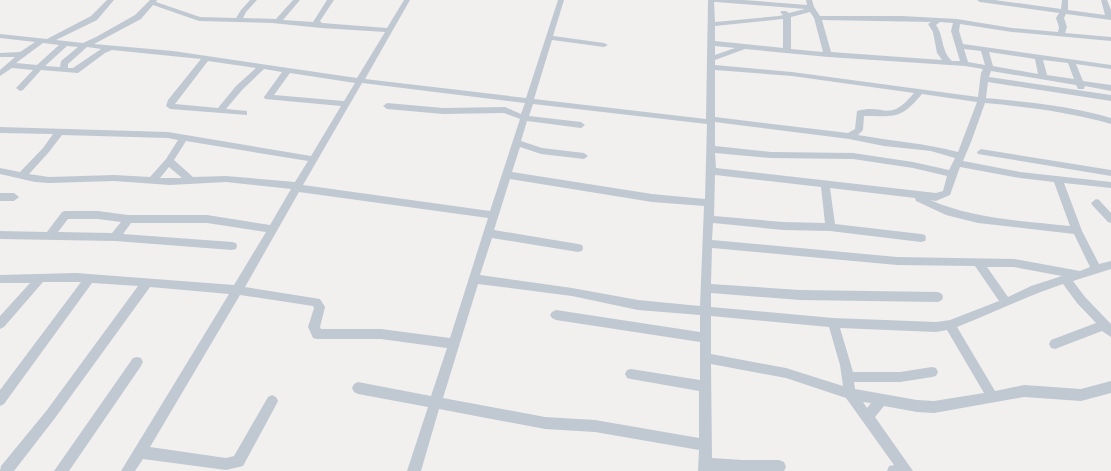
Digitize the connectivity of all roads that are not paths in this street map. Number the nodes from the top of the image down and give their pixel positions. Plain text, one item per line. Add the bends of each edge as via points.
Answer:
1 (112, 0) edge
2 (254, 0) edge
3 (297, 0) edge
4 (331, 0) edge
5 (407, 0) edge
6 (561, 0) edge
7 (711, 0) edge
8 (716, 0) edge
9 (980, 0) edge
10 (1066, 0) edge
11 (1104, 0) edge
12 (152, 1) edge
13 (1034, 4) edge
14 (780, 6) junction
15 (811, 6) edge
16 (1064, 11) junction
17 (787, 16) junction
18 (818, 18) junction
19 (1110, 18) edge
20 (239, 20) junction
21 (278, 21) junction
22 (937, 21) junction
23 (957, 21) junction
24 (711, 24) junction
25 (321, 26) junction
26 (390, 30) junction
27 (1061, 33) junction
28 (0, 36) edge
29 (550, 38) junction
30 (1111, 39) edge
31 (45, 41) junction
32 (65, 43) junction
33 (711, 43) junction
34 (86, 44) junction
35 (604, 45) dead end
36 (102, 46) junction
37 (960, 46) junction
38 (746, 47) junction
39 (984, 49) junction
40 (787, 51) junction
41 (0, 55) edge
42 (19, 55) junction
43 (828, 55) junction
44 (1038, 56) junction
45 (205, 59) junction
46 (1071, 61) junction
47 (710, 63) junction
48 (951, 64) junction
49 (965, 64) junction
50 (9, 65) junction
51 (262, 67) junction
52 (1111, 67) edge
53 (39, 68) junction
54 (988, 68) junction
55 (64, 70) junction
56 (287, 71) junction
57 (0, 74) edge
58 (1043, 76) junction
59 (984, 79) junction
60 (360, 81) junction
61 (1079, 82) junction
62 (20, 88) dead end
63 (984, 88) junction
64 (1111, 88) edge
65 (922, 91) junction
66 (1084, 94) junction
67 (1111, 98) edge
68 (982, 100) junction
69 (529, 102) junction
70 (1007, 102) junction
71 (346, 104) junction
72 (387, 106) dead end
73 (221, 109) junction
74 (244, 113) dead end
75 (524, 118) junction
76 (710, 121) junction
77 (1111, 121) edge
78 (581, 125) dead end
79 (3, 130) edge
80 (59, 132) junction
81 (849, 136) junction
82 (0, 138) edge
83 (184, 138) junction
84 (517, 143) junction
85 (711, 149) junction
86 (981, 152) dead end
87 (584, 156) dead end
88 (313, 159) junction
89 (959, 159) junction
90 (169, 161) junction
91 (0, 171) edge
92 (711, 171) junction
93 (1111, 173) edge
94 (952, 174) junction
95 (507, 175) junction
96 (22, 176) junction
97 (154, 180) junction
98 (1058, 180) junction
99 (191, 181) junction
100 (825, 185) junction
101 (1111, 185) edge
102 (297, 187) junction
103 (907, 194) junction
104 (0, 197) edge
105 (14, 197) dead end
106 (710, 203) junction
107 (1096, 203) dead end
108 (494, 216) junction
109 (128, 219) junction
110 (710, 219) junction
111 (1111, 219) edge
112 (830, 227) junction
113 (273, 228) junction
114 (1077, 232) junction
115 (488, 233) junction
116 (0, 235) edge
117 (50, 236) junction
118 (115, 237) junction
119 (921, 238) dead end
120 (708, 244) junction
121 (232, 246) dead end
122 (578, 248) dead end
123 (978, 262) junction
124 (1111, 265) edge
125 (1097, 270) junction
126 (1080, 276) junction
127 (40, 278) junction
128 (0, 279) edge
129 (89, 279) junction
130 (474, 279) junction
131 (1066, 280) junction
132 (147, 283) junction
133 (706, 288) junction
134 (237, 290) junction
135 (938, 297) dead end
136 (1006, 302) junction
137 (706, 311) junction
138 (556, 315) dead end
139 (833, 323) junction
140 (0, 324) edge
141 (950, 325) junction
142 (1107, 329) edge
143 (706, 338) junction
144 (454, 344) junction
145 (1055, 344) dead end
146 (706, 358) junction
147 (137, 362) dead end
148 (932, 372) dead end
149 (631, 374) dead end
150 (848, 377) junction
151 (705, 386) junction
152 (358, 388) dead end
153 (1111, 388) edge
154 (850, 394) junction
155 (992, 396) junction
156 (0, 400) edge
157 (880, 400) junction
158 (272, 401) dead end
159 (435, 401) junction
160 (865, 415) junction
161 (704, 446) junction
162 (139, 452) junction
163 (705, 467) edge
164 (779, 467) dead end
165 (901, 470) edge
166 (6, 471) edge
167 (61, 471) edge
168 (128, 471) edge
169 (414, 471) edge

1 - 31 street via 94,18
2 - 20 street via 243,11
3 - 21 street
4 - 25 street via 316,22
5 - 26 street
6 - 29 street
7 - 24 street
8 - 14 street
9 - 13 street
10 - 16 street
11 - 19 street
12 - 20 street via 199,19
12 - 36 street via 138,17
13 - 16 street
14 - 15 street
14 - 17 street
15 - 17 street
15 - 18 street
16 - 19 street
16 - 27 street via 1060,18 1063,27
17 - 24 street
17 - 40 street
18 - 22 street via 902,18
18 - 43 street
20 - 21 street
21 - 25 street
22 - 23 street
22 - 48 street via 932,24 937,31 939,49 942,57
23 - 27 street via 1012,30
23 - 37 street via 955,31
24 - 33 street
25 - 26 street
26 - 60 street
27 - 30 street
28 - 31 street
29 - 35 street
29 - 69 street
31 - 32 street
31 - 42 street
32 - 34 street
32 - 53 street
33 - 38 street
33 - 47 street
34 - 36 street
34 - 55 street via 64,63
36 - 45 street
36 - 55 street via 79,69
37 - 39 street
37 - 49 street
38 - 40 street
38 - 47 street
39 - 44 street
39 - 54 street
40 - 43 street
41 - 42 street
42 - 50 street
43 - 48 street
44 - 46 street
44 - 58 street
45 - 51 street
45 - 73 street via 169,105
46 - 52 street
46 - 61 street
47 - 65 street via 769,73
47 - 76 street
48 - 49 street
49 - 54 street
50 - 53 street
50 - 57 street
51 - 56 street
51 - 73 street
53 - 55 street
53 - 62 street
54 - 58 street
54 - 59 street
56 - 60 street
56 - 71 street via 268,97
58 - 61 street
59 - 63 street
59 - 66 street
60 - 69 street
60 - 71 street
61 - 64 street
61 - 66 street
63 - 68 street
63 - 70 street
65 - 68 street
65 - 81 street via 905,110 894,115 860,114 859,130
66 - 67 street
68 - 70 street
68 - 89 street
69 - 75 street
69 - 76 street
70 - 77 street via 1092,115
71 - 88 street
72 - 75 street via 443,111 505,110
73 - 74 street
75 - 78 street
75 - 84 street
76 - 81 street
76 - 85 street
79 - 80 street
79 - 82 street
80 - 83 street via 148,134
80 - 96 street
81 - 89 street via 930,148
83 - 88 street
83 - 90 street
84 - 87 street via 541,151
84 - 95 street
85 - 92 street
85 - 94 street via 790,156 853,156
86 - 93 street
88 - 102 street
89 - 94 street
89 - 98 street via 1008,174
90 - 97 street
90 - 99 street
91 - 96 street
92 - 100 street
92 - 106 street
94 - 103 street via 944,196
95 - 106 street via 652,198
95 - 108 street
96 - 97 street via 49,180
97 - 99 street
98 - 101 street
98 - 114 street
99 - 102 street via 226,179
100 - 103 street
100 - 112 street
102 - 108 street
102 - 113 street
103 - 114 street via 949,212 978,219
104 - 105 street
106 - 110 street
107 - 111 street
108 - 115 street
109 - 113 street via 207,219
109 - 117 street via 98,215 65,215
109 - 118 street
110 - 112 street via 783,226
110 - 120 street
112 - 119 street
113 - 134 street
114 - 125 street
115 - 122 street
115 - 130 street
116 - 117 street
117 - 118 street
118 - 121 street
120 - 123 street via 897,261
120 - 133 street
123 - 126 street via 1014,263
123 - 136 street
124 - 125 street
125 - 126 street
126 - 131 street
127 - 128 street
127 - 129 street
127 - 140 street
129 - 132 street
129 - 156 street
130 - 137 street via 638,304
130 - 144 street
131 - 136 street via 1035,289
131 - 142 street
132 - 134 street
132 - 166 street
133 - 135 street via 800,295
133 - 137 street
134 - 144 street via 316,302 320,307 314,328 317,334 330,336 356,333
134 - 162 street
136 - 141 street
137 - 139 street
137 - 143 street
138 - 143 street
139 - 141 street via 936,327
139 - 150 street
141 - 155 street
142 - 145 street
143 - 146 street
144 - 159 street
146 - 151 street
146 - 154 street via 786,373
147 - 167 street
148 - 150 street via 900,377
149 - 151 street
150 - 154 street
151 - 161 street
152 - 159 street
153 - 155 street via 1081,395 1024,390
154 - 157 street
154 - 160 street
155 - 157 street via 934,407
157 - 160 street via 871,412
158 - 162 street via 238,461 226,464
159 - 161 street via 545,422 595,426
159 - 169 street
160 - 165 street
161 - 163 street
162 - 168 street
163 - 164 street

